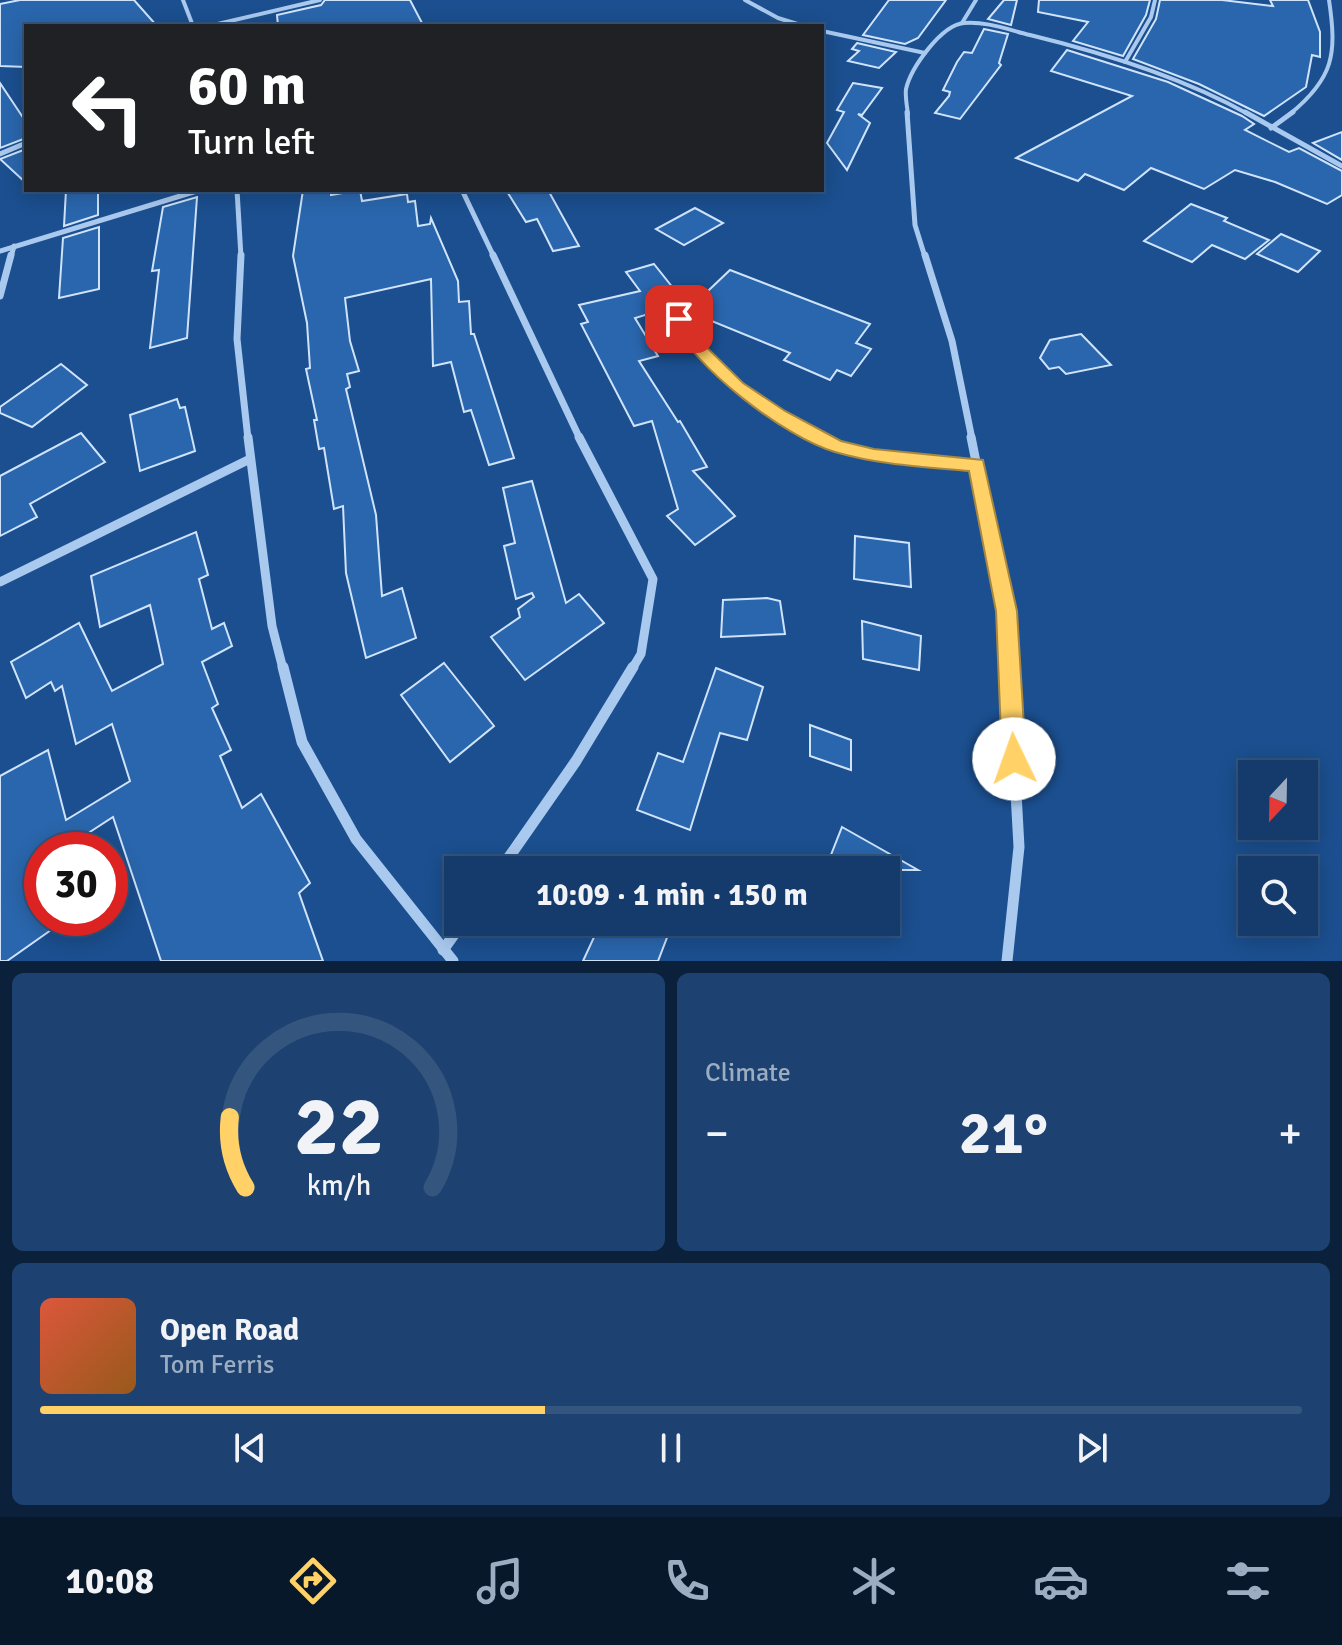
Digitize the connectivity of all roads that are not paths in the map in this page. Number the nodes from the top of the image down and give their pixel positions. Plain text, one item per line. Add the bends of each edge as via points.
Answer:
1 (183, 0) edge
2 (320, 0) edge
3 (745, 0) edge
4 (976, 0) edge
5 (1155, 0) edge
6 (1329, 0) edge
7 (962, 23) junction
8 (192, 24) edge
9 (218, 24) edge
10 (798, 24) edge
11 (824, 31) edge
12 (925, 53) junction
13 (1338, 57) dead end
14 (1125, 62) junction
15 (1330, 80) dead end
16 (1271, 128) junction
17 (24, 144) edge
18 (0, 154) edge
19 (1342, 166) edge
20 (193, 192) edge
21 (237, 192) edge
22 (463, 192) edge
23 (14, 246) junction
24 (0, 251) edge
25 (0, 296) edge
26 (679, 319) dead end
27 (250, 459) junction
28 (977, 465) junction
29 (0, 582) edge
30 (510, 856) edge
31 (453, 936) edge
32 (443, 950) junction
33 (453, 961) edge
34 (1007, 961) edge

1 - 8 street
2 - 9 street
3 - 10 street
4 - 7 street
5 - 14 street
6 - 13 street via 1337,24
7 - 12 street via 948,28
7 - 14 street via 995,26
11 - 12 street
12 - 28 street via 906,90 915,225 952,341
14 - 16 street via 1211,93
15 - 16 street
16 - 19 street
17 - 18 street
20 - 23 street
21 - 27 street via 237,339
22 - 30 street via 653,579 641,654
23 - 24 street
23 - 25 street
26 - 28 street via 686,336 737,387 836,446
27 - 29 street
27 - 32 street via 272,626 302,742 356,839
28 - 34 street via 1006,611 1019,847
31 - 32 street
32 - 33 street

